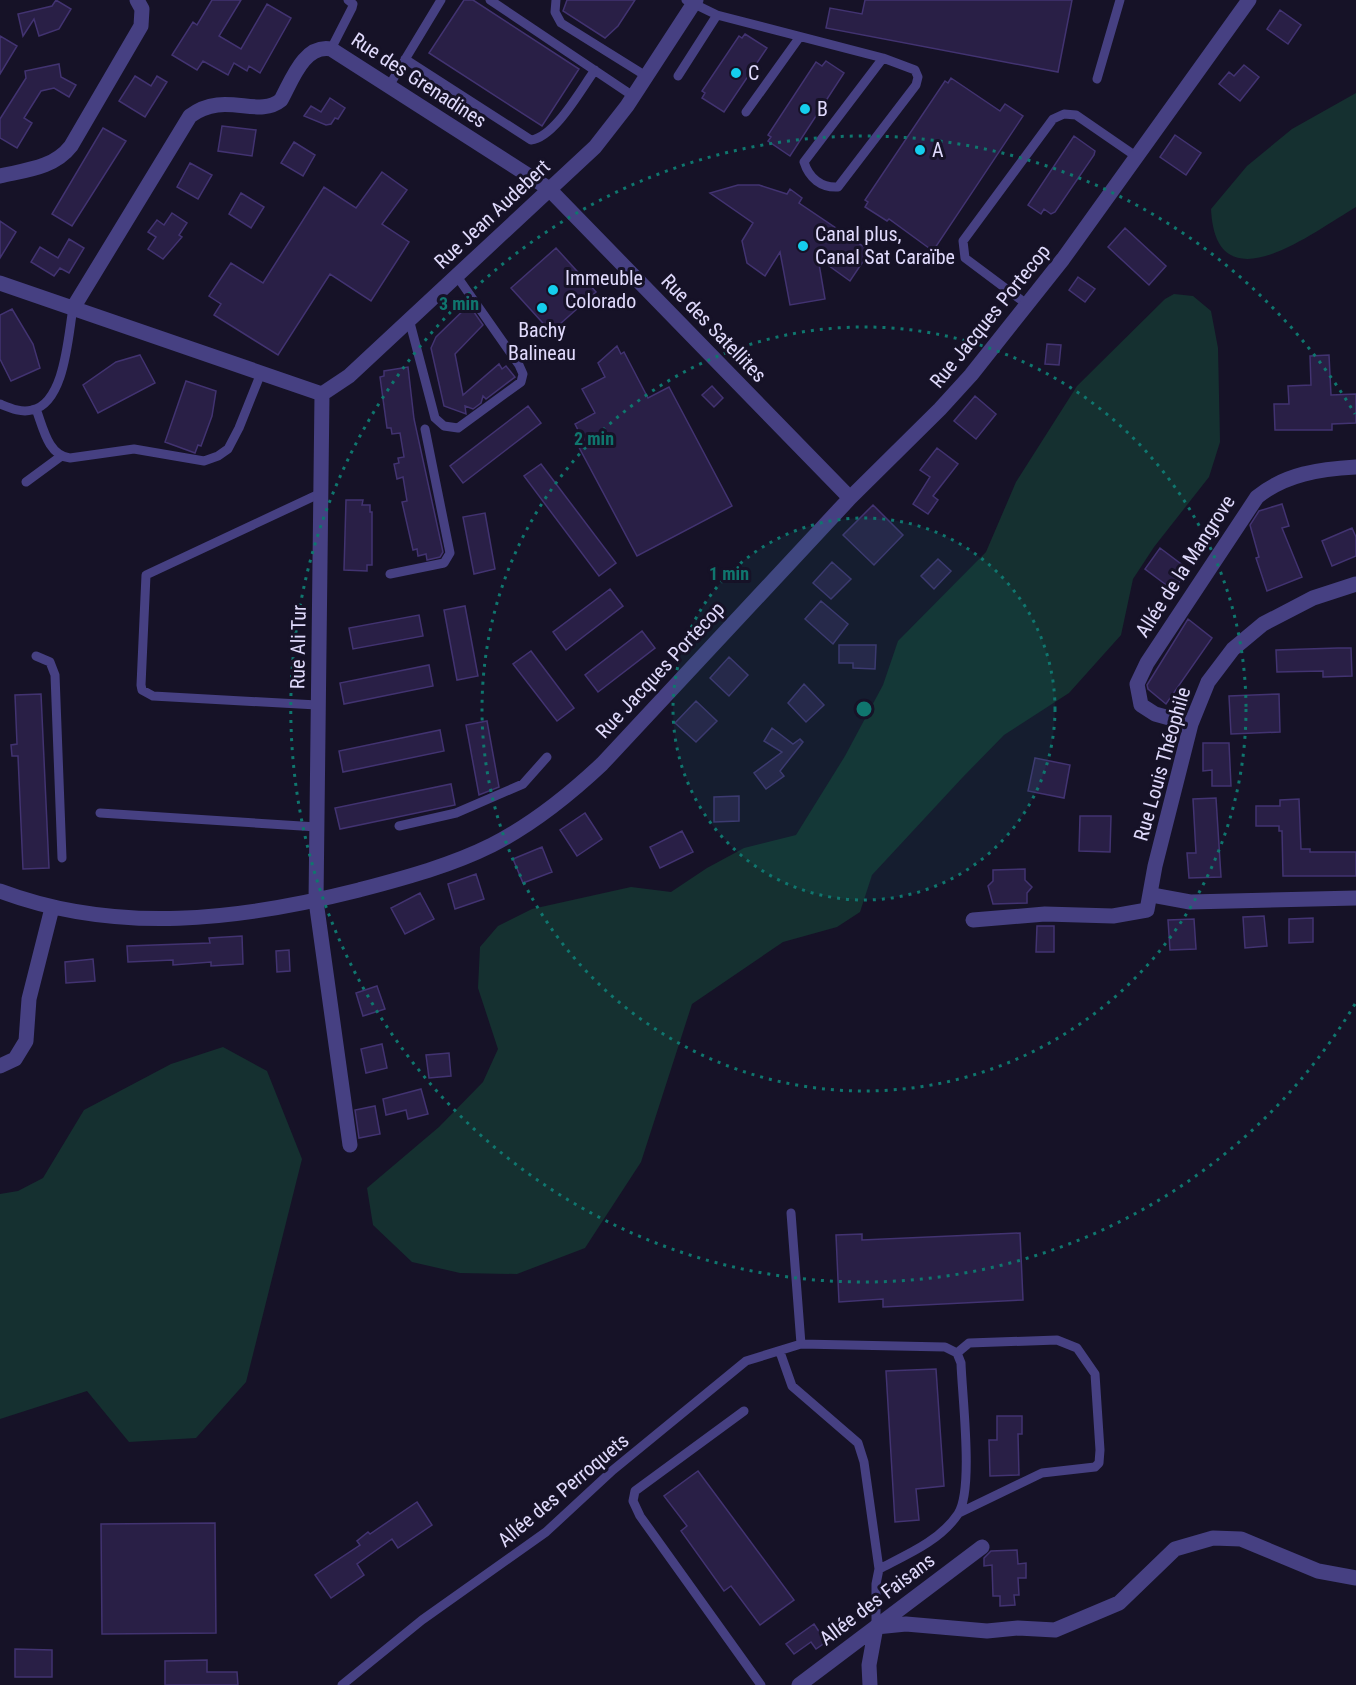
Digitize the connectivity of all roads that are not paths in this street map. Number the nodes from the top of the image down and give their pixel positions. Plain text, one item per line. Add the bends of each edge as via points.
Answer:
1 (137, 0) edge
2 (348, 0) edge
3 (441, 0) edge
4 (490, 0) edge
5 (556, 0) edge
6 (1120, 0) edge
7 (1249, 0) edge
8 (692, 1) edge
9 (717, 15) junction
10 (799, 38) junction
11 (331, 49) junction
12 (883, 58) junction
13 (405, 59) junction
14 (595, 70) junction
15 (646, 76) junction
16 (678, 76) dead end
17 (1096, 80) dead end
18 (389, 86) junction
19 (633, 96) junction
20 (746, 112) dead end
21 (1137, 157) junction
22 (0, 176) edge
23 (548, 188) junction
24 (456, 275) junction
25 (0, 283) edge
26 (1028, 305) junction
27 (73, 308) junction
28 (410, 319) junction
29 (261, 373) junction
30 (322, 394) junction
31 (0, 404) edge
32 (36, 409) junction
33 (425, 429) dead end
34 (60, 457) junction
35 (1356, 467) edge
36 (26, 482) dead end
37 (321, 493) junction
38 (850, 498) junction
39 (390, 574) dead end
40 (1356, 584) edge
41 (36, 656) dead end
42 (317, 705) junction
43 (1191, 724) junction
44 (547, 757) dead end
45 (99, 813) dead end
46 (399, 826) dead end
47 (317, 827) junction
48 (62, 858) dead end
49 (0, 891) edge
50 (1152, 895) junction
51 (1356, 898) edge
52 (316, 901) junction
53 (52, 908) junction
54 (973, 920) dead end
55 (0, 1066) edge
56 (350, 1145) dead end
57 (791, 1213) dead end
58 (801, 1344) junction
59 (780, 1352) junction
60 (957, 1353) junction
61 (744, 1411) dead end
62 (959, 1513) junction
63 (982, 1547) dead end
64 (879, 1569) junction
65 (1356, 1578) edge
66 (876, 1627) junction
67 (342, 1685) edge
68 (760, 1685) edge
69 (799, 1685) edge
70 (870, 1685) edge

1 - 22 street via 141,26 71,146 48,165
2 - 11 lane via 352,8
3 - 13 lane
4 - 14 lane
5 - 15 lane via 555,12 561,23
6 - 17 lane
7 - 21 street, Rue Jacques Portecop
8 - 9 lane
8 - 15 street, Rue Jean Audebert
9 - 10 lane
9 - 16 lane
10 - 12 lane
10 - 20 lane
11 - 18 street, Rue des Grenadines
11 - 27 street, Rue des Grenadines via 309,54 276,105 218,103 202,107 190,116
12 - 12 lane via 912,68 918,77 916,85 838,187 823,186 807,171 804,162
13 - 14 lane via 531,140 550,131
13 - 18 lane
14 - 19 lane
15 - 19 street, Rue Jean Audebert
18 - 23 street, Rue des Grenadines
19 - 23 street, Rue Jean Audebert via 595,147
21 - 26 street, Rue Jacques Portecop
21 - 26 lane via 1076,115 1059,116 970,231 962,247 965,258
23 - 24 street, Rue Jean Audebert
23 - 38 street, Rue des Satellites
24 - 28 street, Rue Jean Audebert
24 - 28 lane via 519,365 521,382 458,428 444,426 435,418
25 - 27 street
26 - 38 street, Rue Jacques Portecop via 940,409
27 - 29 street
27 - 32 lane via 58,386
28 - 30 street, Rue Jean Audebert via 349,376
29 - 30 street
29 - 34 lane via 239,428 228,449 218,456 204,461 134,449
30 - 37 street, Rue Ali Tur
31 - 32 lane via 22,411
32 - 34 lane via 54,452
33 - 39 lane via 450,553 444,563
34 - 36 lane
35 - 43 street, Allée de la Mangrove via 1294,476 1257,497 1147,663 1137,684 1141,705 1155,714
37 - 42 street, Rue Ali Tur
37 - 42 lane via 146,575 141,685 142,690 153,696
38 - 52 street, Rue Jacques Portecop via 602,764 529,824 465,858
40 - 43 street, Rue Louis Théophile via 1312,598 1248,634 1208,682
41 - 48 lane via 50,662 55,675
42 - 47 street, Rue Ali Tur
43 - 50 street, Rue Louis Théophile via 1155,866
44 - 46 lane via 523,784 456,813
45 - 47 lane
47 - 52 street, Rue Ali Tur
49 - 53 street, Rue Jacques Portecop
50 - 51 street via 1190,902
50 - 54 street via 1148,910 1113,916 1045,914
52 - 53 street, Rue Jacques Portecop via 192,919 128,919
52 - 56 street, Rue Ali Tur
53 - 55 street via 29,999 26,1041 15,1059
57 - 58 lane
58 - 59 lane, Allée des Perroquets
58 - 60 lane via 945,1347
59 - 64 lane via 792,1386 858,1443
59 - 67 lane, Allée des Perroquets via 746,1361 613,1470 546,1532 422,1620
60 - 62 lane via 961,1364 966,1482
60 - 62 lane via 969,1343 1057,1340 1077,1348 1090,1364 1097,1382 1100,1450 1095,1467 1035,1475
61 - 68 lane via 635,1491 633,1501
62 - 64 lane via 938,1536
63 - 66 street, Allée des Faisans
64 - 66 lane
65 - 66 street via 1318,1571 1241,1539 1213,1538 1175,1549 1119,1603 1055,1630 987,1631 906,1624
66 - 69 street, Allée des Faisans
66 - 70 street via 869,1665

